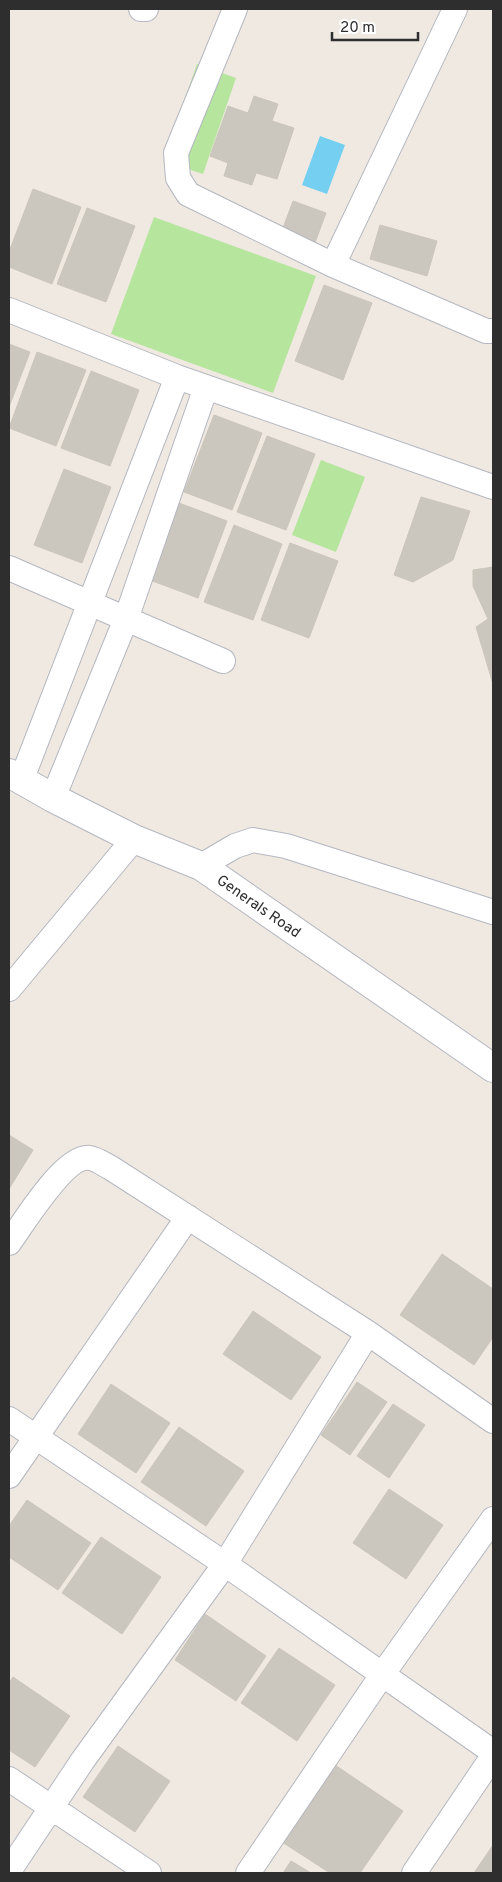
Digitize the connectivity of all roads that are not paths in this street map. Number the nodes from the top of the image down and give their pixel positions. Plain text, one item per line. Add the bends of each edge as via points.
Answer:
1 (141, 9) edge
2 (146, 9) edge
3 (235, 9) edge
4 (455, 9) edge
5 (333, 265) junction
6 (9, 310) edge
7 (493, 331) edge
8 (177, 377) junction
9 (206, 387) junction
10 (493, 487) edge
11 (9, 568) edge
12 (89, 602) junction
13 (126, 619) junction
14 (223, 661) dead end
15 (15, 777) edge
16 (53, 798) junction
17 (134, 839) junction
18 (201, 866) junction
19 (493, 912) edge
20 (9, 989) edge
21 (493, 1068) edge
22 (188, 1217) junction
23 (9, 1243) edge
24 (368, 1333) junction
25 (9, 1418) edge
26 (493, 1421) edge
27 (36, 1436) junction
28 (9, 1476) edge
29 (493, 1519) edge
30 (225, 1564) junction
31 (382, 1675) junction
32 (493, 1752) edge
33 (493, 1756) edge
34 (9, 1779) edge
35 (51, 1806) junction
36 (9, 1871) edge
37 (149, 1873) edge
38 (248, 1873) edge
39 (414, 1873) edge

1 - 2 street
3 - 5 street via 176,153 178,178 188,194
4 - 5 street
5 - 7 street via 486,331
6 - 8 street
8 - 9 street
8 - 12 street
9 - 10 street
9 - 13 street
11 - 12 street
12 - 13 street
12 - 15 street
13 - 14 street
13 - 16 street
15 - 16 street, Generals Road
16 - 17 street, Generals Road
17 - 18 street, Generals Road
17 - 20 street
18 - 19 street via 234,846 253,840 286,846
18 - 21 street, Generals Road
22 - 23 street via 112,1168 90,1158 76,1161 57,1176
22 - 24 street
22 - 27 street
24 - 26 street
24 - 30 street
25 - 27 street
27 - 28 street
27 - 30 street
29 - 31 street
30 - 31 street
30 - 35 street
31 - 32 street
31 - 38 street
33 - 39 street
34 - 35 street
35 - 36 street
35 - 37 street

